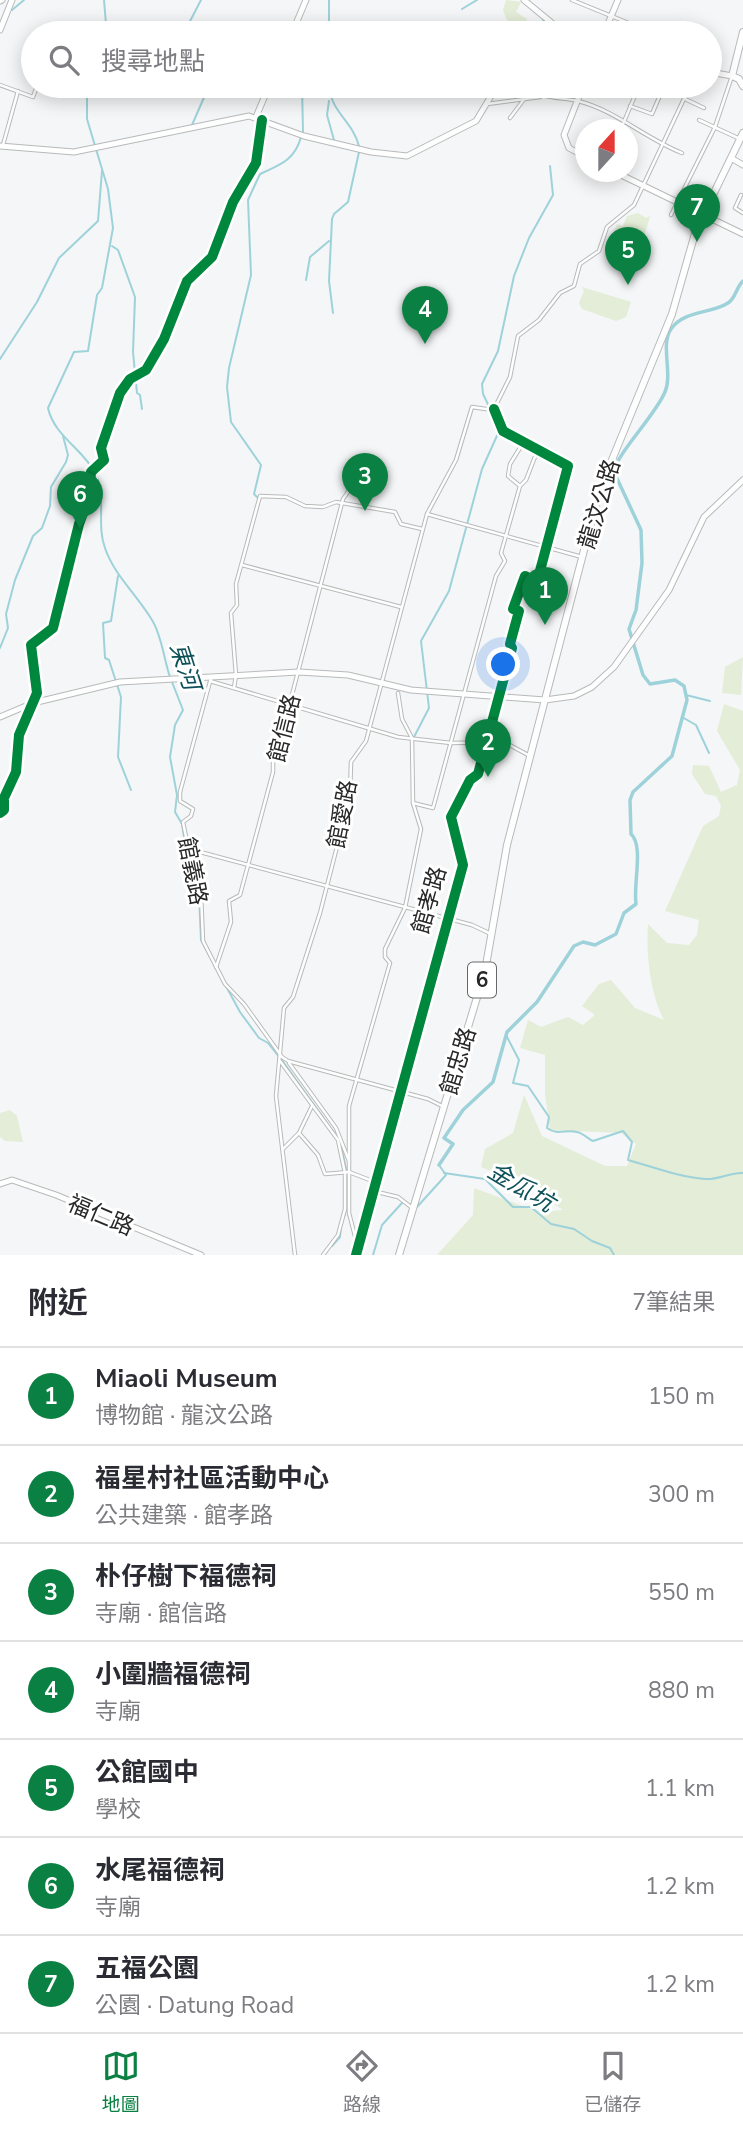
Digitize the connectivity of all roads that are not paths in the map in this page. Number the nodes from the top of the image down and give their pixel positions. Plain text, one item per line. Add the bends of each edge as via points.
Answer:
1 (12, 0) edge
2 (306, 0) edge
3 (524, 0) edge
4 (572, 0) edge
5 (618, 0) edge
6 (611, 17) junction
7 (297, 21) edge
8 (549, 21) edge
9 (609, 21) edge
10 (622, 21) edge
11 (0, 30) edge
12 (743, 32) edge
13 (722, 74) edge
14 (732, 76) junction
15 (0, 85) edge
16 (743, 86) edge
17 (18, 91) junction
18 (21, 92) edge
19 (265, 98) edge
20 (491, 98) edge
21 (531, 98) edge
22 (556, 98) edge
23 (578, 98) edge
24 (634, 98) edge
25 (659, 98) edge
26 (525, 99) junction
27 (684, 99) joint
28 (577, 101) junction
29 (488, 104) junction
30 (630, 106) junction
31 (704, 107) dead end
32 (259, 118) junction
33 (510, 118) dead end
34 (615, 119) edge
35 (625, 119) edge
36 (699, 120) dead end
37 (715, 127) junction
38 (638, 132) edge
39 (742, 136) edge
40 (661, 145) junction
41 (1, 146) edge
42 (575, 152) edge
43 (682, 153) dead end
44 (731, 158) junction
45 (743, 165) edge
46 (638, 182) edge
47 (642, 184) junction
48 (741, 195) dead end
49 (678, 202) junction
50 (743, 213) edge
51 (704, 214) junction
52 (671, 215) dead end
53 (743, 233) edge
54 (494, 409) junction
55 (524, 441) junction
56 (538, 449) junction
57 (743, 480) edge
58 (349, 484) dead end
59 (520, 486) junction
60 (344, 503) junction
61 (427, 514) junction
62 (422, 529) junction
63 (507, 536) junction
64 (547, 546) junction
65 (582, 557) junction
66 (242, 565) junction
67 (321, 586) junction
68 (401, 607) junction
69 (299, 672) junction
70 (236, 674) junction
71 (211, 678) junction
72 (381, 684) junction
73 (234, 688) junction
74 (398, 693) dead end
75 (464, 694) junction
76 (499, 697) junction
77 (545, 700) junction
78 (33, 703) junction
79 (289, 705) junction
80 (0, 718) edge
81 (370, 726) junction
82 (412, 738) junction
83 (487, 740) junction
84 (451, 743) junction
85 (530, 756) junction
86 (414, 803) junction
87 (0, 813) edge
88 (189, 849) junction
89 (248, 864) junction
90 (327, 885) junction
91 (405, 908) junction
92 (446, 918) junction
93 (491, 934) junction
94 (216, 967) junction
95 (282, 1056) junction
96 (280, 1061) junction
97 (288, 1061) junction
98 (358, 1080) junction
99 (399, 1091) junction
100 (312, 1106) junction
101 (443, 1107) junction
102 (299, 1133) junction
103 (283, 1149) junction
104 (349, 1160) junction
105 (347, 1172) junction
106 (375, 1182) junction
107 (0, 1184) edge
108 (373, 1191) junction
109 (413, 1208) junction
110 (357, 1247) junction
111 (201, 1255) edge
112 (295, 1255) edge
113 (323, 1255) edge
114 (356, 1255) edge
115 (399, 1255) edge

1 - 11 street
2 - 7 street
3 - 8 street
4 - 6 street
5 - 6 street
6 - 9 street
6 - 10 street
12 - 14 main road
13 - 14 street
14 - 16 main road
14 - 37 street
15 - 17 street
17 - 18 street
17 - 41 street
19 - 32 street
20 - 29 street
21 - 26 street
22 - 28 street
23 - 28 street
24 - 30 street
25 - 30 street via 652,114
26 - 29 street
26 - 33 street
27 - 31 street
27 - 40 street
28 - 34 street
28 - 42 street via 564,140
29 - 32 street via 471,126 407,156 302,136
30 - 35 street
32 - 41 street via 74,152
32 - 78 street via 256,163 233,202 212,257 187,281 146,370 120,393 101,448 104,460 94,470 53,628 31,645 37,682
36 - 37 street
37 - 39 street
37 - 49 street
38 - 40 street
39 - 44 main road, 6
40 - 43 street
40 - 47 street
44 - 45 street
44 - 51 main road, 6
46 - 47 street
47 - 49 street
47 - 54 street via 634,205 607,227 599,251 580,264 574,286 560,293 539,320 518,336 510,377
48 - 50 street via 735,206
49 - 51 street
49 - 52 street
51 - 53 street
51 - 65 main road, 龍汶公路 / 6 via 672,314 600,489
54 - 55 street via 503,431
54 - 61 street, 館愛路 via 472,407 456,460
55 - 56 street
55 - 59 street via 508,476
56 - 59 street
56 - 64 street, 館孝路 via 568,466
57 - 77 street via 704,517 669,590 614,667 574,696
58 - 60 street, 館信路
59 - 63 street
60 - 62 street via 395,512 401,524
60 - 66 street via 306,506 286,497 260,496
60 - 67 street, 館信路
61 - 62 street, 館愛路
61 - 63 street
62 - 68 street, 館愛路
63 - 64 street
63 - 75 street via 501,553 505,561 496,576
64 - 65 street
64 - 76 street, 館孝路 via 537,582 525,576 519,589 513,609 519,611
65 - 77 main road, 龍汶公路 / 6
66 - 67 street
66 - 70 street via 236,584 237,605 231,613
67 - 68 street
67 - 69 street, 館信路
68 - 72 street, 館愛路
69 - 70 street
69 - 72 street
69 - 79 street, 館信路
70 - 71 street
70 - 73 street
71 - 73 street
71 - 78 street via 117,682
71 - 88 street, 館義路 via 180,792 180,801 193,809 183,822
72 - 75 street
72 - 81 street, 館愛路
73 - 79 street
74 - 82 street via 402,719
75 - 76 street
75 - 84 street
76 - 77 street
76 - 83 street, 館孝路
77 - 85 main road, 館忠路 / 6
78 - 80 street
78 - 87 street via 21,728 16,772
79 - 81 street
79 - 89 street, 館信路 via 273,752 273,772
81 - 82 street
81 - 90 street, 館愛路 via 351,762 350,796
82 - 84 street
82 - 86 street
83 - 84 street
83 - 85 street via 505,742
83 - 92 street, 館孝路 via 478,774 470,780 451,817 463,865
84 - 86 street via 433,808
85 - 93 main road, 館忠路 / 6
86 - 91 street via 421,829
88 - 89 street
88 - 94 street, 館義路 via 201,894 203,941
89 - 90 street
89 - 94 street, 館信路 via 240,895 229,901 231,922
90 - 91 street
90 - 95 street, 館愛路 via 293,997 284,1008
91 - 92 street
91 - 98 street via 385,949 390,963
92 - 93 street
92 - 99 street, 館孝路
93 - 101 main road, 館忠路 / 6 via 485,971
94 - 95 street, 館義路
95 - 96 street, 館愛路
95 - 97 street, 館義路
96 - 100 street
96 - 103 street, 館愛路 via 276,1096
97 - 98 street
97 - 104 street via 336,1128
98 - 99 street
98 - 104 street via 349,1105
99 - 101 street
99 - 106 street, 館孝路
100 - 102 street
100 - 105 street via 338,1140
101 - 109 main road, 館忠路 / 6
102 - 103 street
102 - 105 street via 318,1155 325,1174
103 - 112 street, 館愛路
104 - 105 street
105 - 106 street
105 - 110 street
105 - 113 street via 338,1235
106 - 108 street, 館孝路
107 - 111 street, 福仁路 via 12,1180 56,1195
108 - 109 street via 398,1197
108 - 110 street, 館孝路
109 - 115 main road, 館忠路 / 6
110 - 114 street, 館孝路

